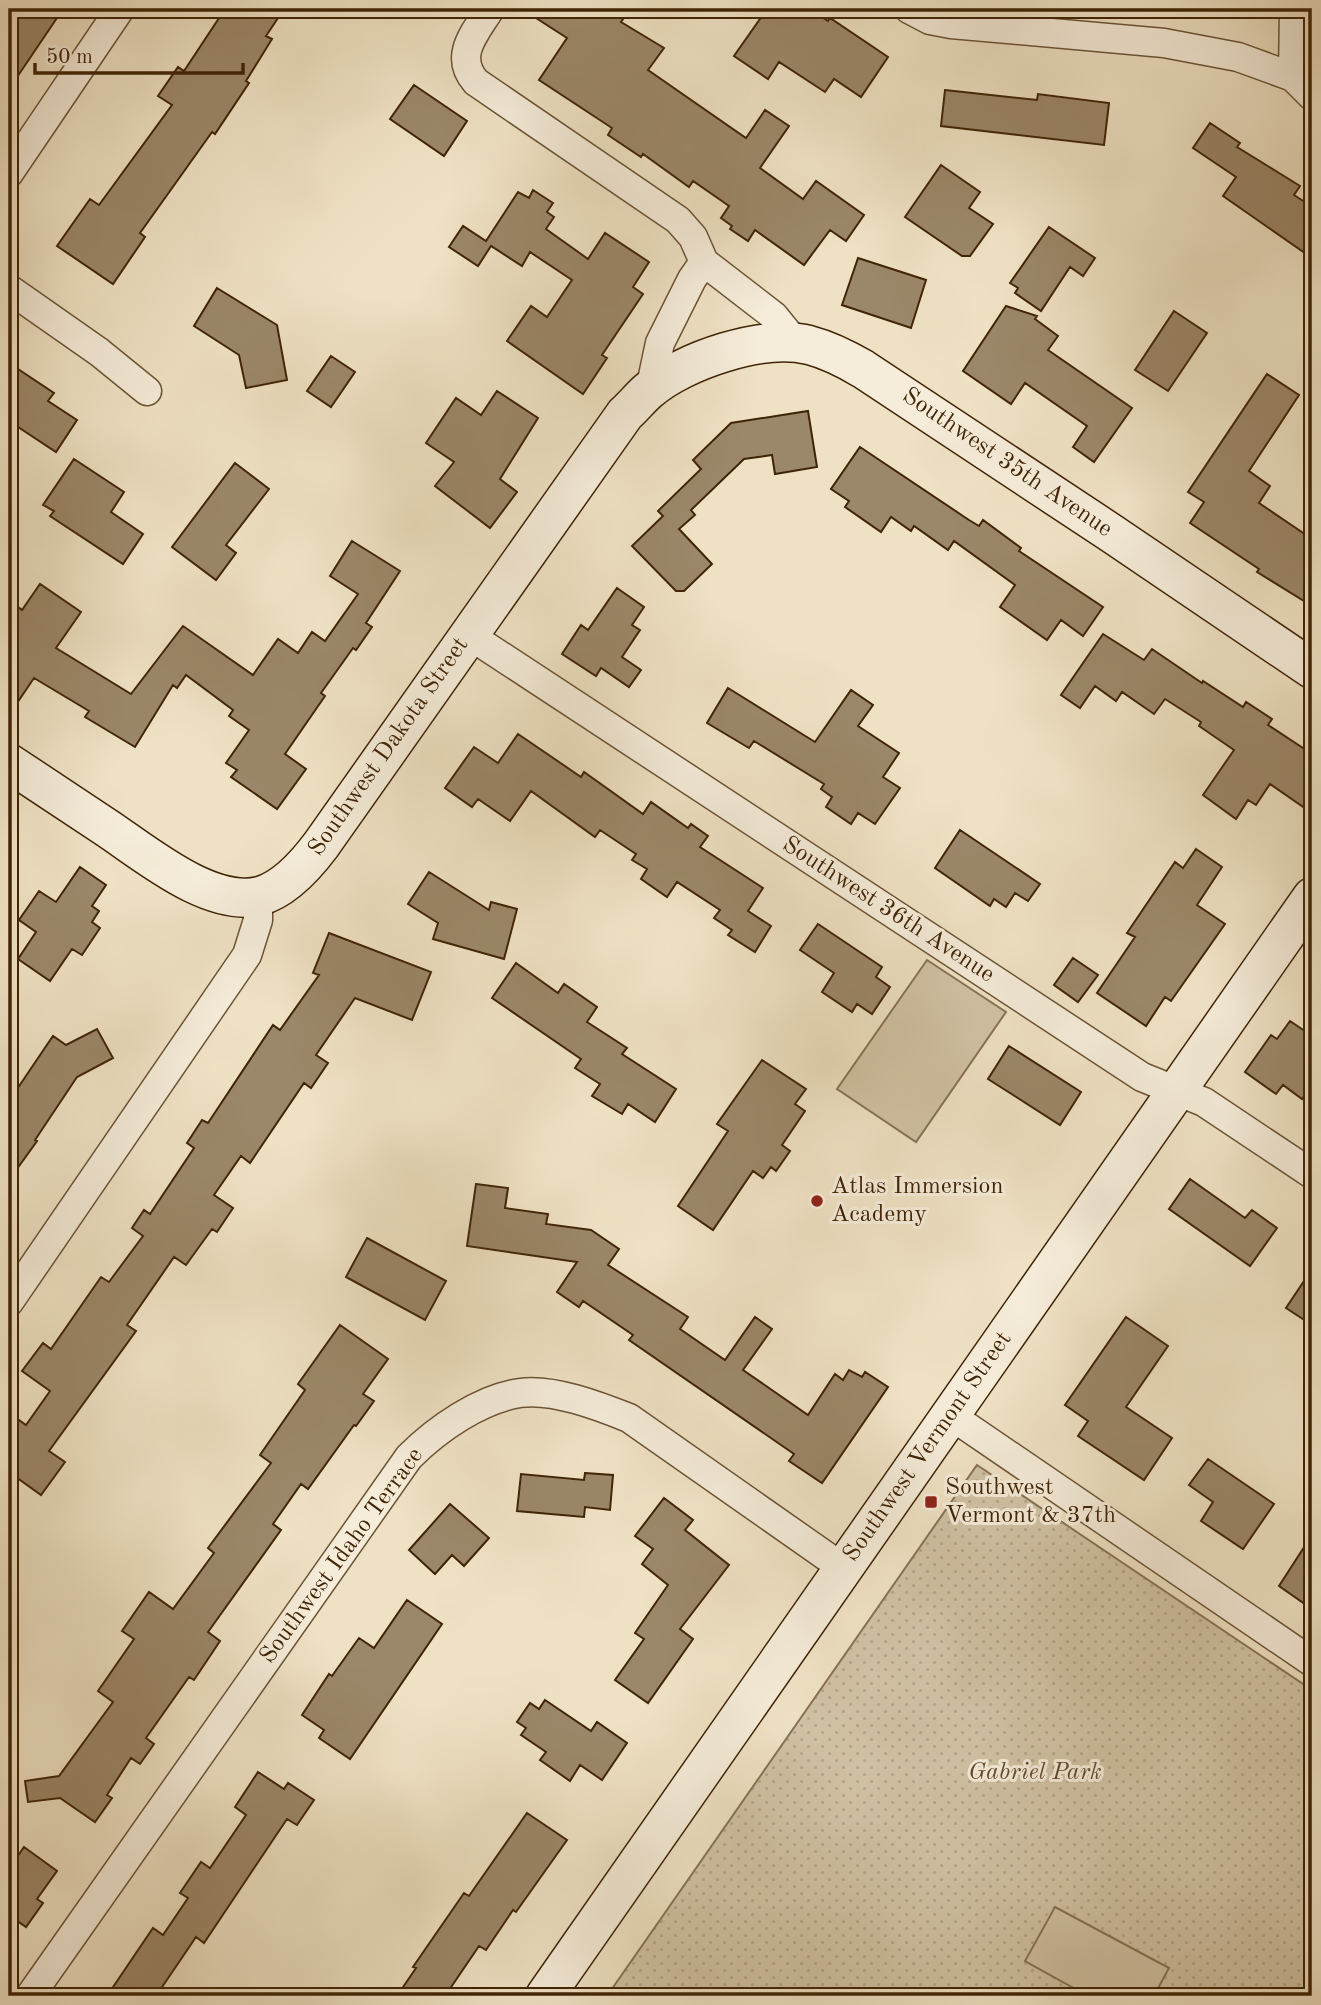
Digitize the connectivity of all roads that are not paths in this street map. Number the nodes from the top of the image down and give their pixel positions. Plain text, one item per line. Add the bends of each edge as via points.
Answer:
1 (120, 9) edge
2 (491, 9) edge
3 (909, 9) edge
4 (1294, 9) edge
5 (1303, 86) edge
6 (9, 173) edge
7 (704, 262) junction
8 (9, 289) edge
9 (796, 343) junction
10 (650, 390) junction
11 (147, 391) dead end
12 (469, 635) junction
13 (1312, 669) edge
14 (9, 763) edge
15 (258, 896) junction
16 (1312, 897) edge
17 (1178, 1091) junction
18 (1312, 1174) edge
19 (11, 1293) edge
20 (950, 1415) junction
21 (843, 1568) junction
22 (1312, 1662) edge
23 (30, 1996) edge
24 (545, 1996) edge

1 - 6 street
2 - 7 street via 466,50 468,73 678,220 694,237
3 - 5 street via 951,24 1164,43 1238,57
4 - 5 street
7 - 9 street via 774,316
7 - 10 street via 660,343
8 - 11 street
9 - 10 street, Southwest Dakota Street via 747,346 694,365
9 - 13 street, Southwest 35th Avenue via 841,356 905,395
10 - 12 street, Southwest Dakota Street via 595,454
12 - 15 street, Southwest Dakota Street via 309,861 282,885
12 - 17 street, Southwest 36th Avenue via 1142,1077
14 - 15 street via 193,883 227,895
15 - 19 street via 258,920 247,955
16 - 17 street, Southwest Vermont Street
17 - 18 street, Southwest 36th Avenue via 1204,1102
17 - 20 street, Southwest Vermont Street
20 - 21 street, Southwest Vermont Street
20 - 22 street
21 - 23 street, Southwest Idaho Terrace via 629,1418 594,1404 520,1392 458,1417 409,1457
21 - 24 street, Southwest Vermont Street

